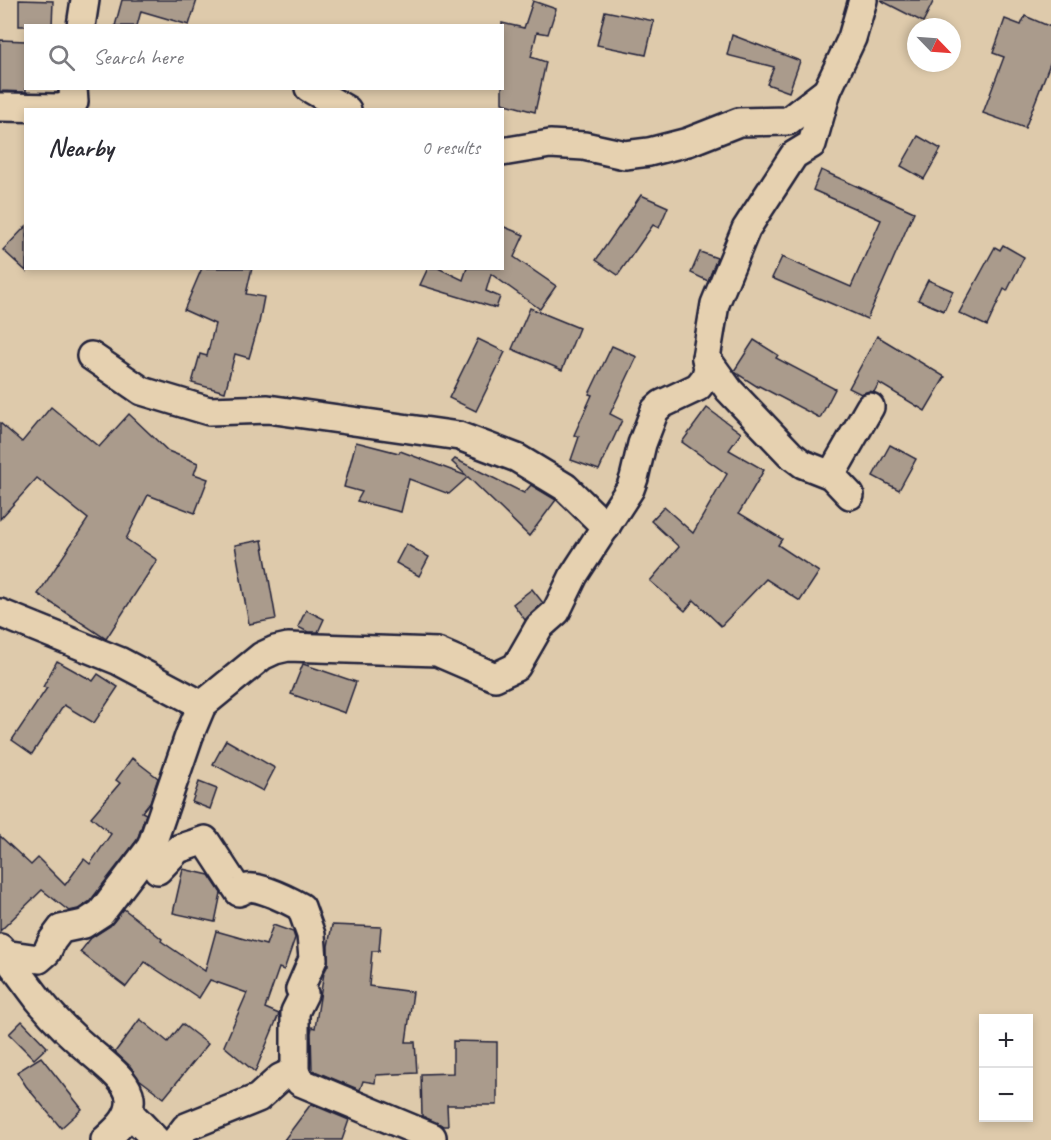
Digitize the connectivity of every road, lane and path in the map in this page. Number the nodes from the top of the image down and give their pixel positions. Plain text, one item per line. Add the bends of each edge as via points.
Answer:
1 (85, 0) edge
2 (862, 0) edge
3 (81, 24) edge
4 (73, 90) edge
5 (312, 90) edge
6 (827, 91) junction
7 (0, 107) edge
8 (61, 108) edge
9 (61, 108) edge
10 (344, 108) edge
11 (788, 121) junction
12 (812, 144) junction
13 (504, 152) edge
14 (91, 356) dead end
15 (706, 358) junction
16 (870, 407) dead end
17 (831, 475) junction
18 (850, 495) dead end
19 (606, 527) junction
20 (0, 613) edge
21 (202, 705) junction
22 (151, 847) junction
23 (2, 951) edge
24 (295, 1071) junction
25 (129, 1112) junction
26 (432, 1137) dead end
27 (105, 1140) edge
28 (156, 1140) edge
29 (176, 1140) edge

1 - 3 street
2 - 6 street via 852,38
4 - 8 street via 74,102
5 - 10 street
6 - 11 street
6 - 12 street
7 - 9 street
11 - 12 street
11 - 13 street via 739,122 688,142 625,155 550,144
12 - 15 street via 794,155 746,229 715,304
14 - 19 street via 142,391 209,411 268,410 459,436 517,458 565,487
15 - 17 street via 729,390 791,455
15 - 19 street via 708,369 698,387 655,410 634,478
16 - 17 street
17 - 18 street
19 - 21 street via 574,575 556,612 538,627 516,666 495,676 437,652 288,647 262,656
20 - 21 street via 119,661
21 - 22 street
22 - 23 street via 101,913 84,924 61,929 43,957
22 - 24 street via 158,870 178,849 205,840 238,892 255,888 301,907 313,959 295,1012
23 - 25 street via 41,1002 116,1075 130,1097
24 - 26 street via 300,1082
24 - 29 street via 280,1078 258,1098 186,1127
25 - 27 street via 121,1126
25 - 28 street

